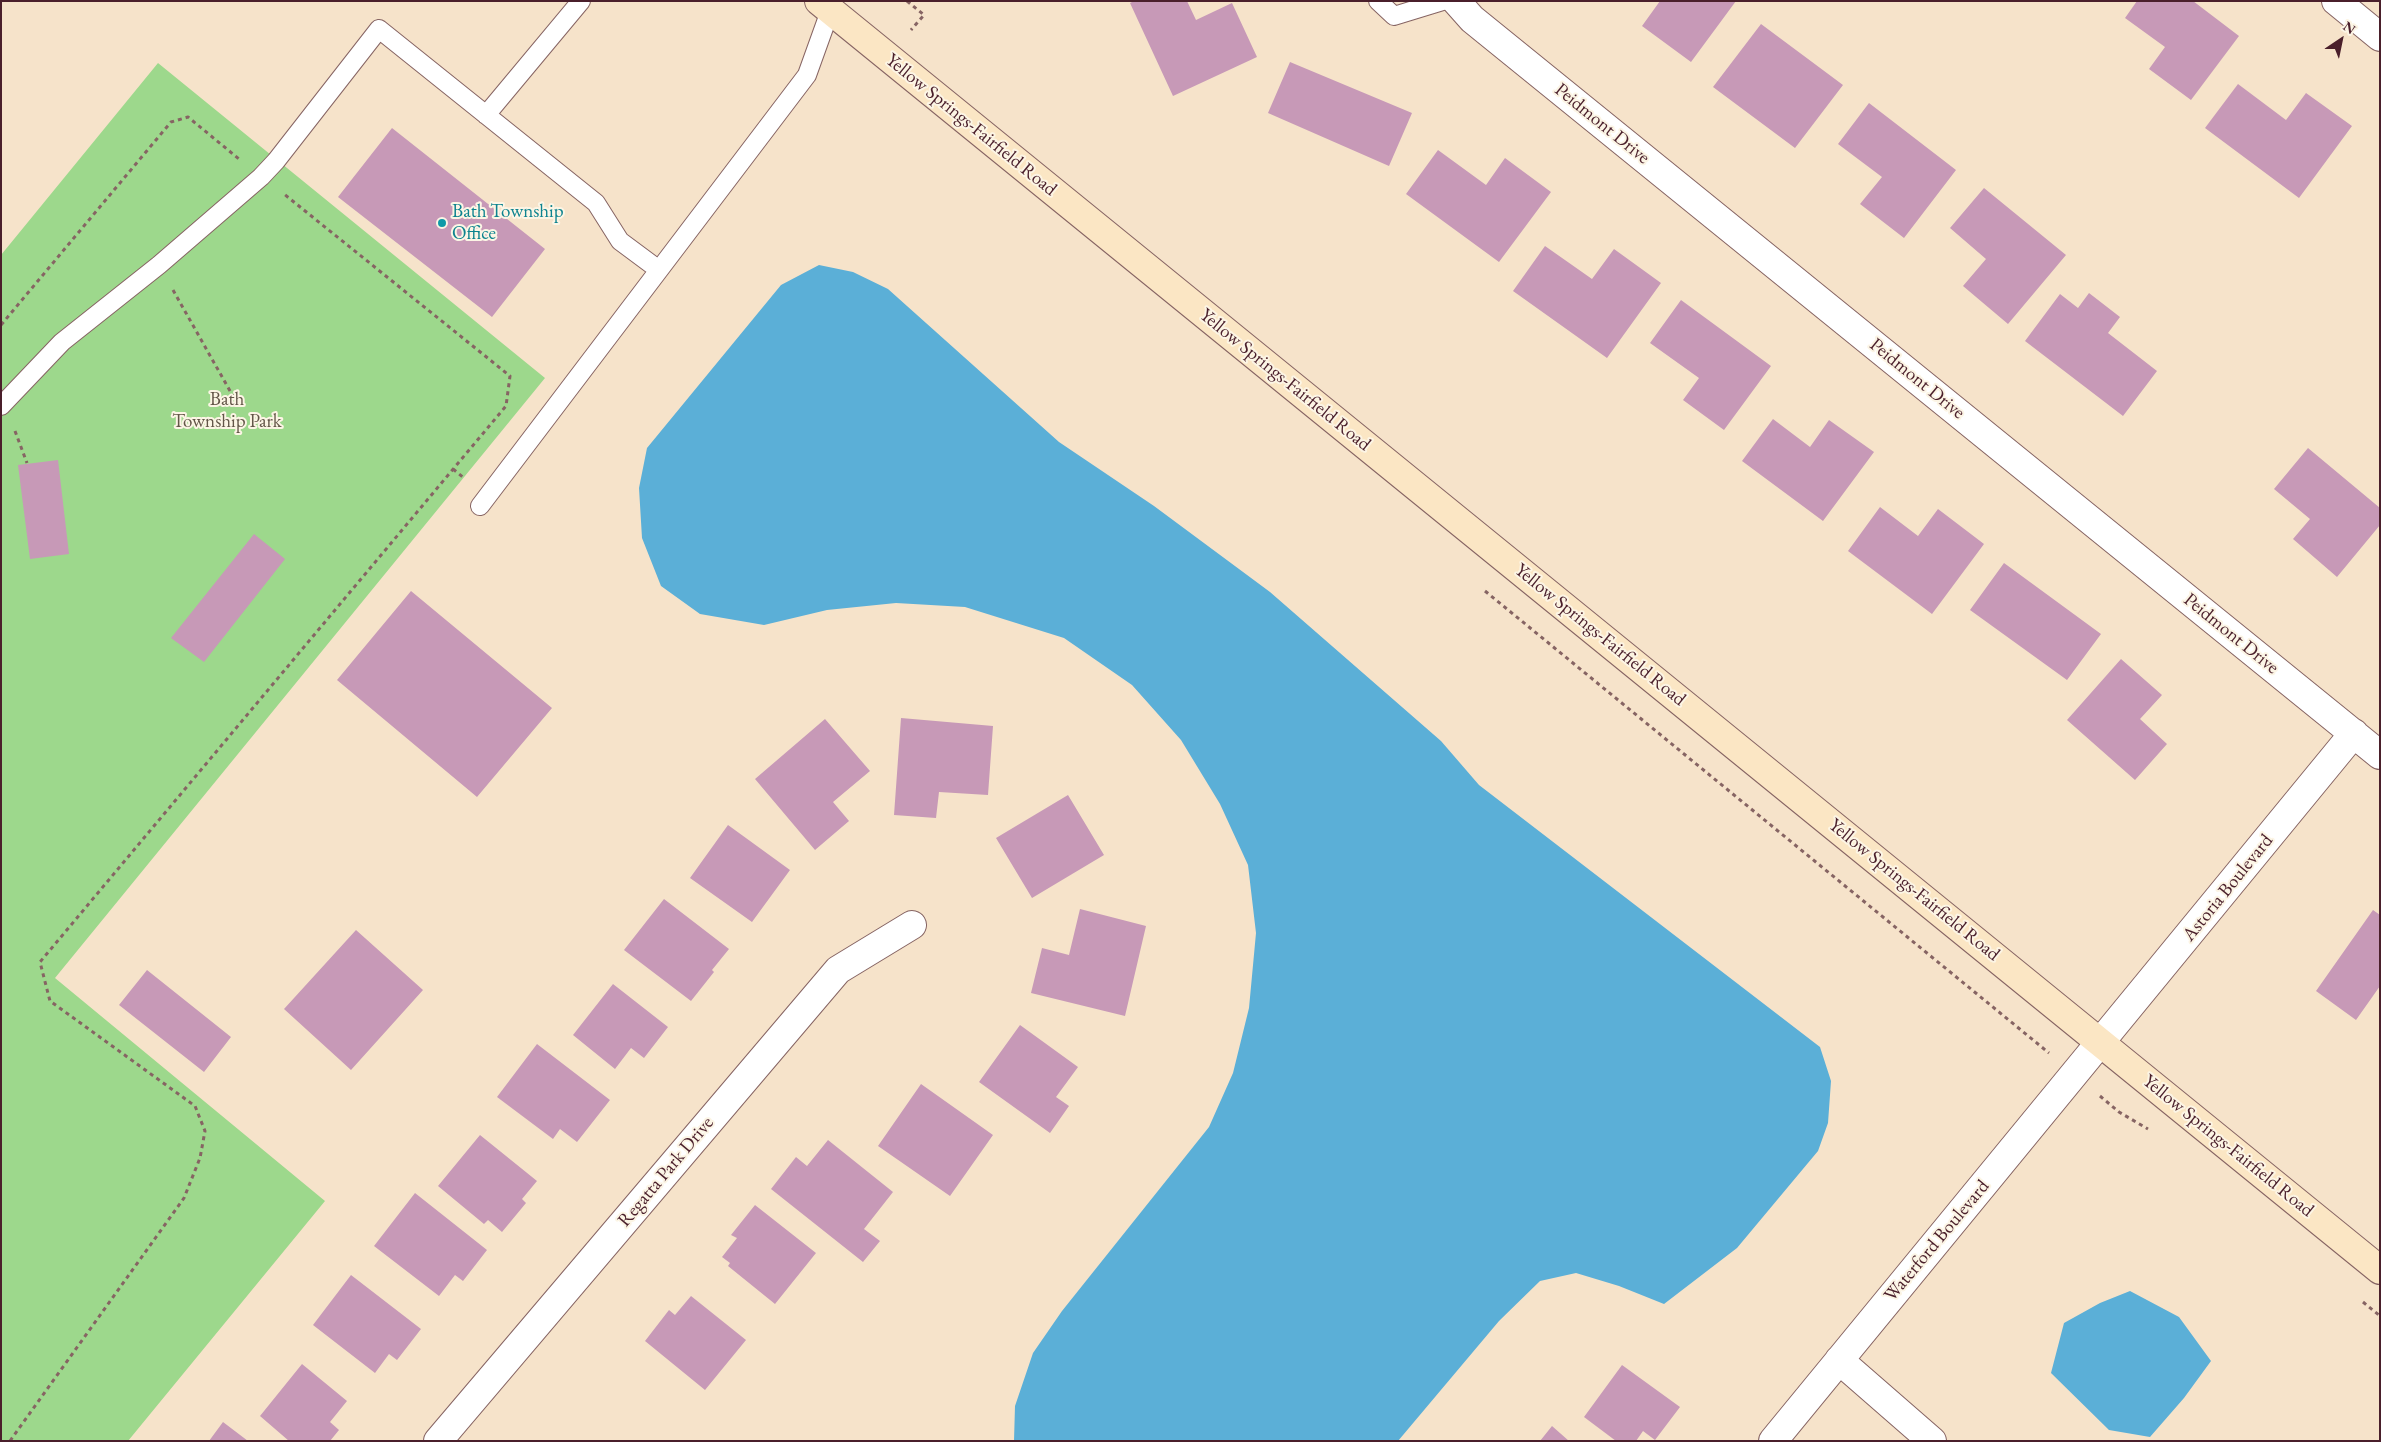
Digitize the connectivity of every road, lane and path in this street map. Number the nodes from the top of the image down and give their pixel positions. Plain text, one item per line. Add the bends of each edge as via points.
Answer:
1 (581, 1) edge
2 (907, 1) edge
3 (1378, 1) edge
4 (1443, 1) edge
5 (1456, 1) edge
6 (2336, 1) edge
7 (829, 4) edge
8 (911, 30) dead end
9 (2380, 37) edge
10 (486, 115) junction
11 (242, 161) dead end
12 (278, 189) dead end
13 (159, 265) junction
14 (659, 270) junction
15 (1, 325) edge
16 (234, 398) dead end
17 (1, 406) edge
18 (480, 506) dead end
19 (2354, 734) junction
20 (2380, 755) edge
21 (912, 925) dead end
22 (2102, 1042) junction
23 (2380, 1270) edge
24 (1839, 1360) junction
25 (10, 1441) edge
26 (438, 1441) edge
27 (1773, 1441) edge
28 (1932, 1441) edge

1 - 10 lane
2 - 8 path via 924,15
3 - 4 lane via 1394,16
5 - 19 street, Peidmont Drive via 1488,31
6 - 9 street
7 - 14 lane via 807,75
7 - 22 main road, Yellow Springs-Fairfield Road
10 - 13 lane via 379,29 276,161
10 - 14 lane via 596,202 620,241
11 - 15 path via 188,117 171,122
12 - 25 path via 510,376 506,406 40,962 50,1001 195,1106 205,1131 200,1158 184,1198
13 - 16 path
13 - 17 lane via 62,342
14 - 18 lane
19 - 20 street, Peidmont Drive
19 - 22 street, Astoria Boulevard
21 - 26 street, Regatta Park Drive via 838,970
22 - 23 main road, Yellow Springs-Fairfield Road
22 - 24 street, Waterford Boulevard
24 - 27 street, Waterford Boulevard
24 - 28 street

